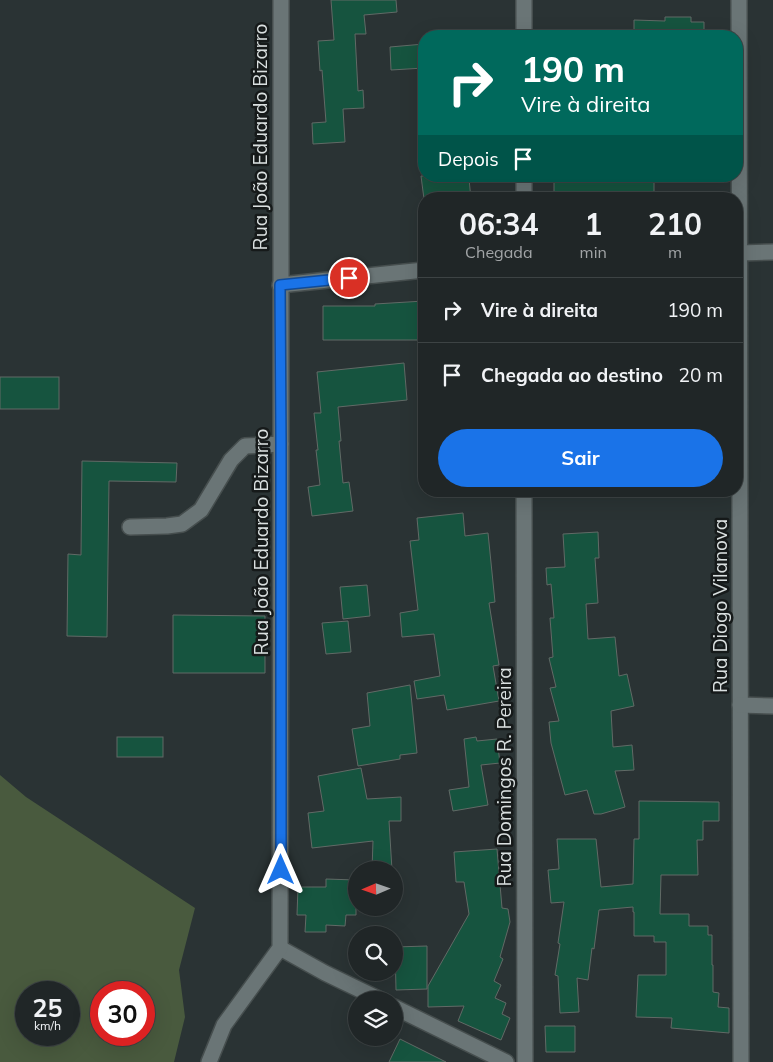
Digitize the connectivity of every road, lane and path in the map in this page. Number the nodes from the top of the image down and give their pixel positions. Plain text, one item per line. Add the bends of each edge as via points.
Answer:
1 (280, 0) edge
2 (524, 0) edge
3 (739, 0) edge
4 (524, 30) edge
5 (739, 30) edge
6 (773, 252) edge
7 (743, 253) edge
8 (418, 271) edge
9 (280, 285) junction
10 (281, 444) junction
11 (524, 497) edge
12 (740, 497) edge
13 (130, 527) dead end
14 (740, 705) junction
15 (773, 706) edge
16 (280, 948) junction
17 (362, 991) edge
18 (403, 1010) edge
19 (208, 1062) edge
20 (506, 1062) edge
21 (525, 1062) edge
22 (741, 1062) edge

1 - 9 street, Rua João Eduardo Bizarro
2 - 4 street
3 - 5 street, Rua Diogo Vilanova
6 - 7 street
8 - 9 street
9 - 10 street, Rua João Eduardo Bizarro
10 - 13 street via 245,446 231,460 201,510 182,524
10 - 16 street, Rua João Eduardo Bizarro
11 - 21 street, Rua Domingos R. Pereira
12 - 14 street, Rua Diogo Vilanova
14 - 15 street
14 - 22 street, Rua Diogo Vilanova
16 - 17 street
16 - 19 street via 224,1025
18 - 20 street

